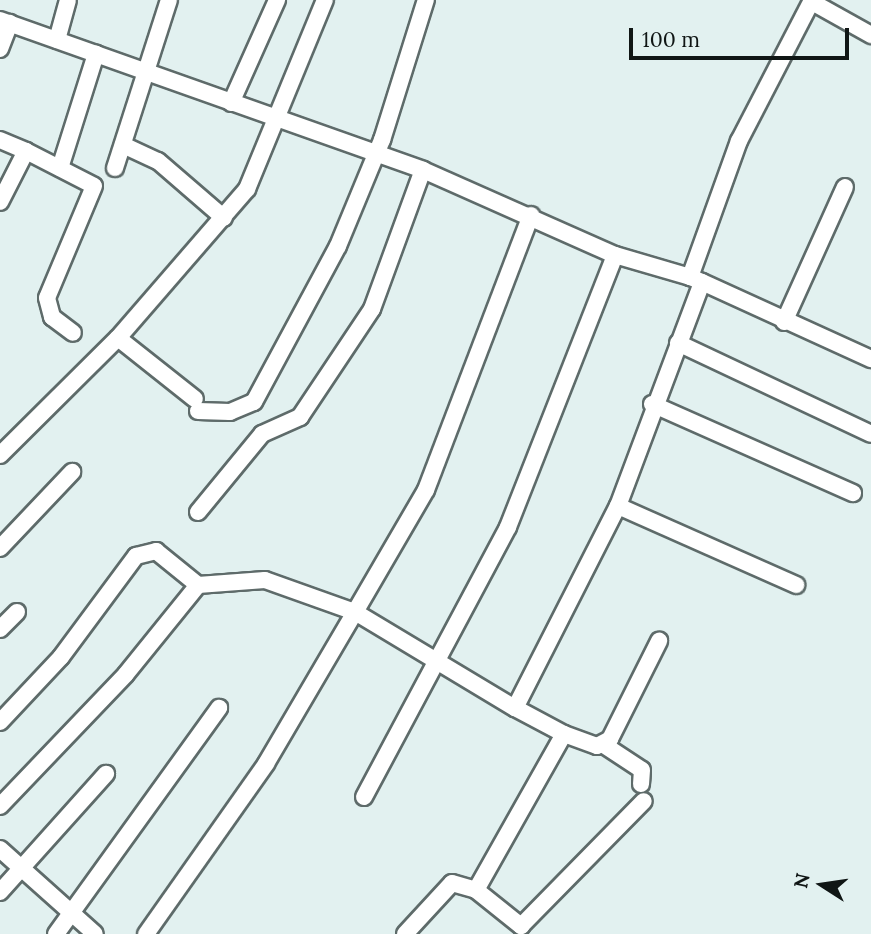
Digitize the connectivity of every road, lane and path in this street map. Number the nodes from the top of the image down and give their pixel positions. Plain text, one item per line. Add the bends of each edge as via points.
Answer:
1 (68, 0) edge
2 (169, 0) edge
3 (277, 0) edge
4 (325, 0) edge
5 (426, 0) edge
6 (812, 1) edge
7 (5, 21) edge
8 (871, 34) edge
9 (57, 40) junction
10 (0, 49) edge
11 (96, 54) junction
12 (145, 74) junction
13 (231, 103) junction
14 (279, 122) junction
15 (0, 140) edge
16 (123, 145) junction
17 (26, 151) junction
18 (376, 156) junction
19 (60, 168) junction
20 (115, 168) dead end
21 (424, 170) junction
22 (845, 187) dead end
23 (0, 202) edge
24 (531, 215) junction
25 (224, 218) junction
26 (615, 255) junction
27 (696, 279) junction
28 (784, 322) junction
29 (73, 333) dead end
30 (118, 338) junction
31 (678, 343) junction
32 (871, 359) edge
33 (652, 404) junction
34 (871, 434) edge
35 (1, 454) edge
36 (72, 472) dead end
37 (853, 493) dead end
38 (618, 506) junction
39 (198, 512) dead end
40 (0, 548) edge
41 (198, 585) junction
42 (796, 585) dead end
43 (17, 612) dead end
44 (355, 612) junction
45 (0, 629) edge
46 (659, 641) dead end
47 (437, 658) junction
48 (219, 708) dead end
49 (515, 708) junction
50 (0, 722) edge
51 (564, 734) junction
52 (604, 745) junction
53 (106, 774) dead end
54 (641, 783) dead end
55 (364, 797) dead end
56 (644, 802) dead end
57 (0, 806) edge
58 (0, 849) edge
59 (21, 867) junction
60 (476, 890) junction
61 (0, 892) edge
62 (71, 914) junction
63 (517, 930) edge
64 (56, 934) edge
65 (95, 934) edge
66 (146, 934) edge
67 (405, 934) edge

1 - 9 street
2 - 12 street
3 - 13 street
4 - 14 street
5 - 18 street
6 - 8 street
6 - 27 street via 739,141
7 - 9 street
7 - 10 street
9 - 11 street
11 - 12 street
11 - 19 street
12 - 13 street
12 - 16 street
13 - 14 street
14 - 18 street
14 - 25 street via 247,189
15 - 17 street
16 - 20 street
16 - 25 street via 158,161
17 - 19 street
17 - 23 street
18 - 21 street
18 - 30 street via 338,246 254,402 230,412 197,405
19 - 29 street via 94,186 47,298 52,317
21 - 24 street
21 - 39 street via 372,309 300,417 262,434
22 - 28 street
24 - 26 street
24 - 44 street via 426,490
25 - 30 street
26 - 27 street
26 - 47 street via 508,527
27 - 28 street
27 - 31 street
28 - 32 street
30 - 35 street
31 - 33 street
31 - 34 street
33 - 37 street
33 - 38 street
36 - 40 street
38 - 42 street
38 - 49 street
41 - 44 street via 265,580
41 - 50 street via 156,551 136,556 61,657
41 - 57 street via 126,674
43 - 45 street
44 - 47 street
44 - 66 street via 266,764
46 - 52 street
47 - 49 street
47 - 55 street
48 - 62 street
49 - 51 street
51 - 52 street
51 - 60 street
52 - 54 street via 642,770
53 - 59 street
56 - 63 street
58 - 59 street
59 - 61 street
59 - 62 street
60 - 63 street
60 - 67 street via 452,883
62 - 64 street
62 - 65 street

